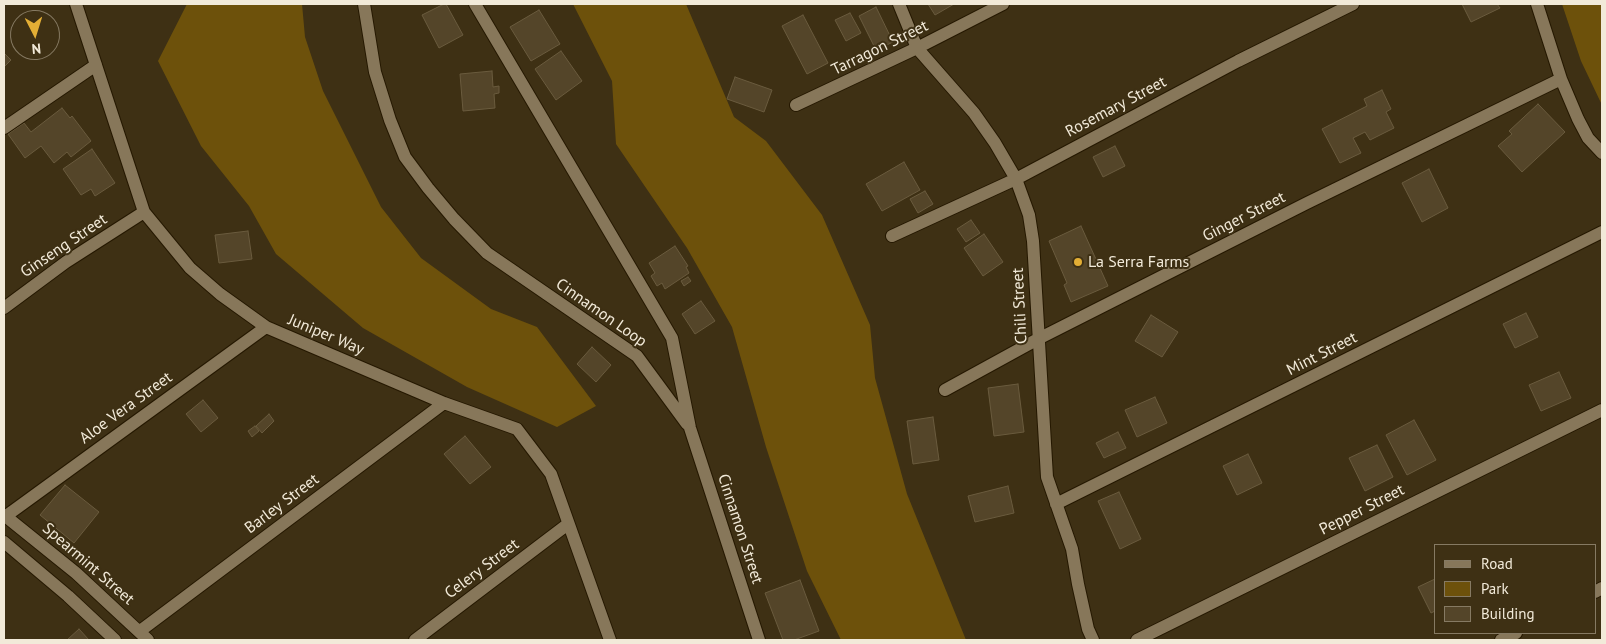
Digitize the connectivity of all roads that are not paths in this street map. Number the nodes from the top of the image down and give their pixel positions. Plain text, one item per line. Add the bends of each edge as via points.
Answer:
1 (76, 4) edge
2 (364, 4) edge
3 (474, 4) edge
4 (899, 4) edge
5 (1003, 4) edge
6 (1353, 4) edge
7 (1537, 4) edge
8 (917, 48) junction
9 (96, 65) junction
10 (1561, 79) junction
11 (796, 105) dead end
12 (4, 128) edge
13 (1602, 153) edge
14 (1016, 179) junction
15 (144, 212) junction
16 (1602, 232) edge
17 (892, 236) dead end
18 (4, 308) edge
19 (266, 327) junction
20 (1038, 338) junction
21 (945, 390) dead end
22 (444, 404) junction
23 (1602, 410) edge
24 (690, 428) junction
25 (1056, 504) junction
26 (5, 515) edge
27 (568, 524) junction
28 (4, 542) edge
29 (1514, 634) edge
30 (144, 636) edge
31 (115, 640) edge
32 (415, 640) edge
33 (610, 640) edge
34 (758, 640) edge
35 (1093, 640) edge
36 (1137, 640) edge
37 (1501, 640) edge

1 - 9 street, Juniper Way
2 - 24 street, Cinnamon Loop via 375,72 390,120 405,157 428,188 487,253 637,356
3 - 24 street, Cinnamon Loop via 672,338
4 - 8 street, Chili Street
5 - 8 street, Tarragon Street
6 - 14 street, Rosemary Street
7 - 10 street
8 - 11 street, Tarragon Street
8 - 14 street, Chili Street via 974,113
9 - 12 street
9 - 15 street, Juniper Way
10 - 13 street via 1588,138
10 - 20 street, Ginger Street
14 - 17 street, Rosemary Street
14 - 20 street, Chili Street via 1029,214 1034,241
15 - 18 street, Ginseng Street via 66,262
15 - 19 street, Juniper Way via 190,268
16 - 25 street, Mint Street
19 - 22 street, Juniper Way
19 - 26 street, Aloe Vera Street
20 - 21 street, Ginger Street
20 - 25 street, Chili Street via 1047,478
22 - 27 street, Juniper Way via 516,429 551,474
22 - 30 street, Barley Street
23 - 36 street, Pepper Street
24 - 34 street, Cinnamon Street
25 - 35 street, Chili Street via 1072,549
26 - 30 street, Spearmint Street via 76,573
27 - 32 street, Celery Street
27 - 33 street, Juniper Way
28 - 31 street
29 - 37 street

